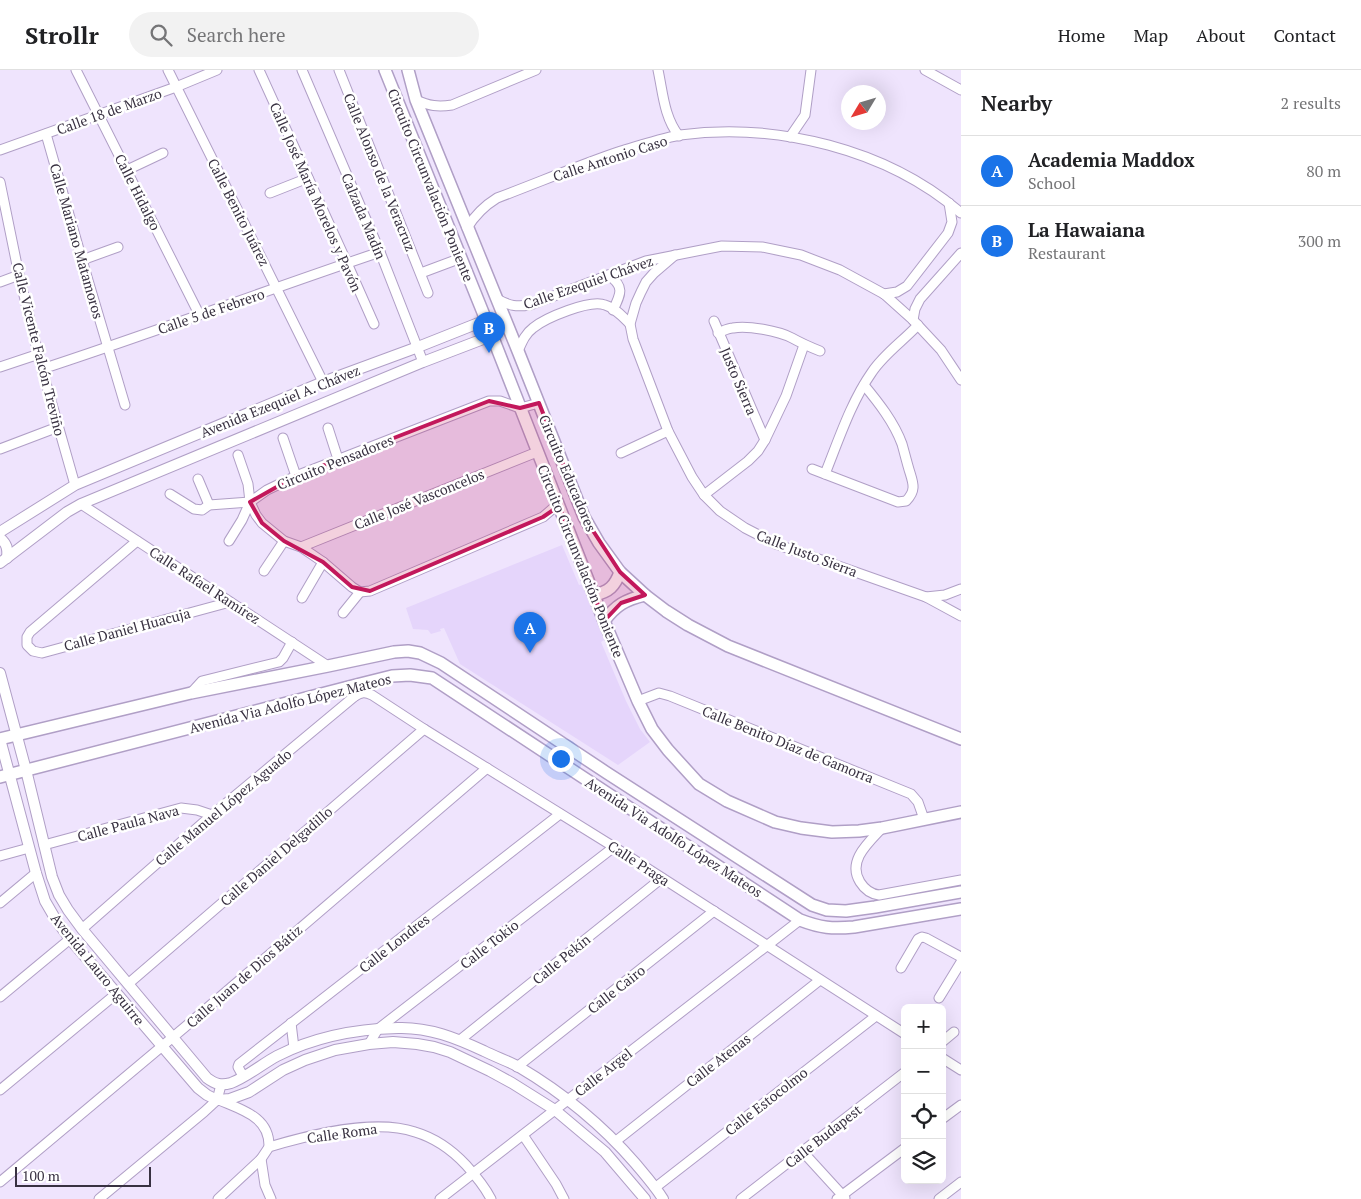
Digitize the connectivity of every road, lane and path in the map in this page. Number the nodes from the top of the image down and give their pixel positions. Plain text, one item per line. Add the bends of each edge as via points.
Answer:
1 (76, 70) edge
2 (168, 70) edge
3 (217, 70) edge
4 (259, 70) edge
5 (302, 70) edge
6 (339, 70) edge
7 (385, 70) edge
8 (408, 70) edge
9 (536, 70) edge
10 (658, 70) edge
11 (810, 70) edge
12 (926, 70) edge
13 (176, 87) junction
14 (961, 90) edge
15 (416, 100) junction
16 (98, 115) junction
17 (46, 134) junction
18 (679, 136) junction
19 (790, 137) junction
20 (0, 150) edge
21 (164, 153) dead end
22 (127, 170) junction
23 (308, 178) junction
24 (0, 182) edge
25 (270, 193) dead end
26 (949, 203) junction
27 (961, 213) edge
28 (467, 228) junction
29 (118, 247) dead end
30 (380, 252) junction
31 (961, 253) edge
32 (675, 255) junction
33 (461, 258) junction
34 (82, 260) junction
35 (347, 263) junction
36 (421, 273) junction
37 (19, 275) junction
38 (608, 275) junction
39 (0, 282) edge
40 (277, 288) junction
41 (428, 293) dead end
42 (884, 294) junction
43 (497, 300) junction
44 (614, 310) junction
45 (199, 314) junction
46 (486, 320) junction
47 (714, 322) dead end
48 (916, 323) junction
49 (374, 324) dead end
50 (630, 324) junction
51 (718, 333) junction
52 (491, 336) junction
53 (804, 345) junction
54 (418, 347) junction
55 (108, 348) junction
56 (518, 351) junction
57 (820, 351) dead end
58 (39, 354) junction
59 (423, 362) junction
60 (0, 367) edge
61 (42, 368) junction
62 (961, 380) edge
63 (323, 382) junction
64 (864, 385) junction
65 (539, 403) junction
66 (125, 405) dead end
67 (520, 408) junction
68 (58, 427) junction
69 (328, 428) dead end
70 (668, 431) junction
71 (283, 438) dead end
72 (765, 440) junction
73 (0, 448) edge
74 (537, 452) junction
75 (621, 453) dead end
76 (238, 456) dead end
77 (338, 459) junction
78 (812, 469) dead end
79 (826, 474) junction
80 (296, 476) junction
81 (198, 479) dead end
82 (74, 485) junction
83 (170, 494) dead end
84 (704, 495) junction
85 (250, 502) junction
86 (81, 504) junction
87 (558, 504) junction
88 (209, 505) junction
89 (0, 532) edge
90 (0, 538) edge
91 (284, 540) junction
92 (137, 541) junction
93 (229, 541) dead end
94 (301, 547) junction
95 (3, 561) edge
96 (323, 562) junction
97 (264, 571) dead end
98 (620, 572) junction
99 (961, 589) edge
100 (360, 592) junction
101 (594, 595) junction
102 (645, 595) junction
103 (926, 597) junction
104 (302, 598) dead end
105 (230, 602) junction
106 (343, 613) dead end
107 (961, 616) edge
108 (604, 621) junction
109 (292, 642) junction
110 (328, 666) junction
111 (0, 673) edge
112 (363, 683) junction
113 (191, 693) junction
114 (372, 695) junction
115 (355, 696) junction
116 (638, 701) junction
117 (424, 729) junction
118 (17, 734) junction
119 (0, 739) edge
120 (961, 739) edge
121 (487, 768) junction
122 (26, 770) junction
123 (5, 776) edge
124 (961, 812) edge
125 (560, 814) junction
126 (212, 815) junction
127 (924, 819) junction
128 (882, 828) junction
129 (44, 845) junction
130 (614, 847) junction
131 (29, 848) junction
132 (0, 856) edge
133 (36, 874) junction
134 (662, 878) junction
135 (961, 880) edge
136 (961, 892) edge
137 (0, 903) edge
138 (961, 909) edge
139 (714, 911) junction
140 (800, 920) junction
141 (82, 929) junction
142 (70, 939) junction
143 (767, 946) junction
144 (961, 958) edge
145 (961, 962) edge
146 (901, 968) dead end
147 (820, 980) junction
148 (128, 984) junction
149 (116, 994) junction
150 (0, 997) edge
151 (939, 998) dead end
152 (876, 1016) junction
153 (291, 1023) junction
154 (378, 1029) junction
155 (901, 1032) edge
156 (954, 1032) dead end
157 (173, 1037) junction
158 (946, 1039) edge
159 (460, 1040) junction
160 (369, 1044) junction
161 (161, 1047) junction
162 (294, 1048) junction
163 (946, 1061) edge
164 (518, 1067) junction
165 (961, 1070) edge
166 (901, 1075) edge
167 (243, 1076) junction
168 (221, 1085) junction
169 (0, 1090) edge
170 (568, 1099) junction
171 (217, 1100) junction
172 (961, 1105) edge
173 (555, 1110) junction
174 (946, 1116) edge
175 (523, 1135) junction
176 (616, 1141) junction
177 (269, 1147) junction
178 (901, 1151) edge
179 (803, 1152) junction
180 (261, 1159) junction
181 (474, 1173) junction
182 (0, 1182) edge
183 (961, 1182) edge
184 (656, 1187) junction
185 (842, 1198) edge
186 (99, 1199) edge
187 (218, 1199) edge
188 (271, 1199) edge
189 (440, 1199) edge
190 (491, 1199) edge
191 (564, 1199) edge
192 (645, 1199) edge
193 (663, 1199) edge
194 (741, 1199) edge
195 (939, 1199) edge

1 - 16 street, Calle Hidalgo
2 - 13 street, Calle Benito Juárez
3 - 13 street, Calle 18 de Marzo
4 - 23 street, Calle José María Morelos y Pavón
5 - 30 street, Calzada Madín
6 - 36 street, Calle Alonso de la Veracruz
7 - 33 main road, Circuito Circunvalación Poniente
8 - 15 main road, Circuito Educadores
9 - 15 street via 452,104 440,107
10 - 18 street via 668,118
11 - 19 street via 805,115
12 - 14 street
13 - 16 street, Calle 18 de Marzo
13 - 40 street, Calle Benito Juárez
15 - 28 main road, Circuito Educadores
16 - 17 street, Calle 18 de Marzo
16 - 22 street, Calle Hidalgo
17 - 20 street, Calle 18 de Marzo
17 - 34 street, Calle Mariano Matamoros
18 - 19 street, Calle Antonio Caso via 719,132
18 - 28 street, Calle Antonio Caso via 594,160 497,198 474,216
19 - 26 street, Calle Antonio Caso via 839,148 884,164
21 - 22 street
22 - 45 street, Calle Hidalgo
23 - 25 street
23 - 35 street, Calle José María Morelos y Pavón
24 - 37 street, Calle Vicente Falcón Treviño
26 - 27 street, Calle Antonio Caso
26 - 42 street via 952,222 948,233 907,286
28 - 43 main road, Circuito Educadores
29 - 34 street
30 - 35 street, Calle 5 de Febrero
30 - 54 street, Calzada Madín
31 - 48 street via 920,299 915,308
32 - 38 street, Calle Ezequiel Chávez
32 - 42 street, Calle Ezequiel Chávez via 722,246 802,255 840,270
32 - 50 street via 646,282
33 - 36 street
33 - 46 main road, Circuito Circunvalación Poniente
34 - 55 street, Calle Mariano Matamoros
35 - 40 street, Calle 5 de Febrero
35 - 49 street, Calle José María Morelos y Pavón
36 - 41 street, Calle Alonso de la Veracruz
37 - 39 street
37 - 58 street, Calle Vicente Falcón Treviño
38 - 43 street, Calle Ezequiel Chávez via 530,305 508,305
38 - 44 street via 620,285 621,293
40 - 45 street, Calle 5 de Febrero
40 - 63 street, Calle Benito Juárez
42 - 48 street, Calle Ezequiel Chávez
43 - 56 main road, Circuito Educadores
44 - 50 street
44 - 56 street via 604,304 592,304 542,322 524,337
45 - 55 street, Calle 5 de Febrero
46 - 52 main road, Circuito Circunvalación Poniente
46 - 54 street, Avenida Ezequiel A. Chávez
47 - 51 street
48 - 62 street, Calle Ezequiel Chávez via 941,350
48 - 64 street
50 - 70 street, Calle Justo Sierra via 632,339
51 - 53 street, Justo Sierra via 744,327 776,332
51 - 72 street, Justo Sierra
52 - 59 street, Avenida Ezequiel A. Chávez
52 - 67 main road, Circuito Circunvalación Poniente
53 - 57 street
53 - 72 street, Justo Sierra via 786,396
54 - 59 street, Calzada Madín
54 - 63 street, Avenida Ezequiel A. Chávez
55 - 61 street, Calle 5 de Febrero
55 - 66 street, Calle Mariano Matamoros
56 - 65 main road, Circuito Educadores
58 - 60 street
58 - 61 street, Calle Vicente Falcón Treviño
59 - 86 street, Avenida Ezequiel A. Chávez
61 - 68 street, Calle Vicente Falcón Treviño
63 - 82 street, Avenida Ezequiel A. Chávez
64 - 79 street via 846,420
64 - 79 street via 899,438 913,487 912,495 906,501 898,502
65 - 67 street
65 - 98 main road, Circuito Educadores via 584,517
67 - 74 main road, Circuito Circunvalación Poniente
67 - 77 street, Circuito Pensadores via 500,400 489,401
68 - 73 street
68 - 82 street, Calle Vicente Falcón Treviño
69 - 77 street
70 - 75 street
70 - 84 street, Calle Justo Sierra
71 - 80 street
72 - 84 street, Justo Sierra via 748,462
74 - 87 main road, Circuito Circunvalación Poniente
74 - 94 street, Calle José Vasconcelos
76 - 85 street via 248,484
77 - 80 street, Circuito Pensadores
78 - 79 street
80 - 85 street, Circuito Pensadores
81 - 88 street
82 - 89 street, Avenida Ezequiel A. Chávez
83 - 88 street via 194,509 202,510
84 - 103 street, Calle Justo Sierra via 738,524 776,544
85 - 88 street
85 - 91 street via 262,523
85 - 93 street
86 - 92 street, Calle Rafael Ramírez
86 - 95 street, Avenida Ezequiel A. Chávez
87 - 100 street via 543,518 370,591
87 - 101 main road, Circuito Circunvalación Poniente
90 - 95 street via 8,551
91 - 94 street
91 - 97 street
92 - 105 street, Calle Rafael Ramírez
92 - 105 street, Calle Daniel Huacuja via 30,632 27,645 42,653
94 - 96 street
96 - 100 street
96 - 104 street
98 - 101 main road via 611,588
98 - 102 main road, Circuito Educadores
99 - 103 street, Calle Justo Sierra
100 - 106 street
101 - 108 main road, Circuito Circunvalación Poniente
102 - 108 main road via 621,603
102 - 120 main road, Circuito Educadores via 688,625 728,646
103 - 107 street, Calle Justo Sierra
105 - 109 street, Calle Rafael Ramírez
108 - 116 main road, Circuito Circunvalación Poniente
109 - 110 street, Calle Rafael Ramírez
109 - 113 street via 279,662 202,681
110 - 113 main road, Avenida Via Adolfo López Mateos
110 - 136 main road, Avenida Via Adolfo López Mateos via 408,651 441,663 812,904 827,910 846,911
111 - 118 street, Avenida Lauro Aguirre
112 - 114 street
112 - 115 street, Calle Manuel López Aguado
112 - 122 main road, Avenida Via Adolfo López Mateos
112 - 140 main road, Avenida Via Adolfo López Mateos via 392,676 432,678
113 - 118 main road, Avenida Via Adolfo López Mateos
114 - 115 street via 361,693
114 - 117 street, Calle Praga
115 - 126 street, Calle Manuel López Aguado
116 - 127 street, Calle Benito Díaz de Gamorra via 659,693 670,696 911,794 918,802
116 - 128 main road, Circuito Circunvalación Poniente via 652,729 685,770 699,784 727,802 775,822 801,828 832,832
117 - 121 street, Calle Praga
117 - 148 street, Calle Daniel Delgadillo
118 - 119 main road, Avenida Via Adolfo López Mateos
118 - 122 street, Avenida Lauro Aguirre
119 - 123 street, Avenida Lauro Aguirre
121 - 125 street, Calle Praga
121 - 157 street, Calle Juan de Dios Bátiz
122 - 123 main road, Avenida Via Adolfo López Mateos
122 - 129 street, Avenida Lauro Aguirre
123 - 131 street, Avenida Lauro Aguirre
124 - 127 main road, Circuito Circunvalación Poniente
125 - 130 street, Calle Praga
125 - 153 street, Calle Londres
126 - 129 street, Calle Paula Nava via 181,808
126 - 141 street, Calle Manuel López Aguado
127 - 128 main road, Circuito Circunvalación Poniente
128 - 135 street via 857,860 857,874 868,892 885,895
129 - 141 street, Avenida Lauro Aguirre via 59,895
130 - 134 street, Calle Praga
130 - 154 street, Calle Tokio
131 - 132 street
131 - 133 street, Avenida Lauro Aguirre
133 - 137 street
133 - 142 street, Avenida Lauro Aguirre via 45,901
134 - 139 street, Calle Praga
134 - 159 street, Calle Pekín
138 - 140 main road, Avenida Via Adolfo López Mateos via 841,928 827,928
139 - 143 street, Calle Praga
139 - 164 street, Calle Cairo
140 - 143 street, Calle Argel
141 - 148 street, Avenida Lauro Aguirre
142 - 149 street, Avenida Lauro Aguirre
142 - 150 street
143 - 147 street, Calle Praga
143 - 170 street, Calle Argel
144 - 146 street via 922,936
145 - 151 street
147 - 152 street, Calle Praga
147 - 176 street, Calle Atenas
148 - 157 street, Avenida Lauro Aguirre
149 - 161 street, Avenida Lauro Aguirre
149 - 169 street
152 - 155 street, Calle Praga
152 - 184 street, Calle Estocolmo
153 - 162 street
153 - 167 street, Calle Londres via 239,1064
154 - 159 street via 421,1029
154 - 160 street, Calle Tokio
154 - 162 street via 332,1035
156 - 158 street
157 - 161 street, Calle Juan de Dios Bátiz
157 - 168 street, Avenida Lauro Aguirre via 207,1078
159 - 164 street
160 - 171 street via 305,1060 242,1095
160 - 173 street via 417,1044 450,1052 512,1082
161 - 171 street, Avenida Lauro Aguirre via 198,1088
161 - 182 street, Calle Juan de Dios Bátiz
162 - 167 street
163 - 165 street
164 - 170 street
166 - 179 street, Calle Budapest
167 - 168 street
168 - 171 street
170 - 173 street, Calle Argel
170 - 176 street
171 - 177 street, Avenida Lauro Aguirre via 253,1115 266,1130
171 - 186 street
172 - 174 street
173 - 175 street, Calle Argel
173 - 192 street via 605,1152
175 - 181 street, Calle Argel
175 - 191 street
176 - 184 street
177 - 180 street
177 - 181 street, Calle Roma via 325,1133 390,1127 415,1131 438,1142
178 - 185 street
179 - 185 street
179 - 194 street, Calle Budapest
180 - 187 street
180 - 188 street
181 - 189 street, Calle Argel
181 - 190 street, Calle Roma
183 - 195 street
184 - 193 street

